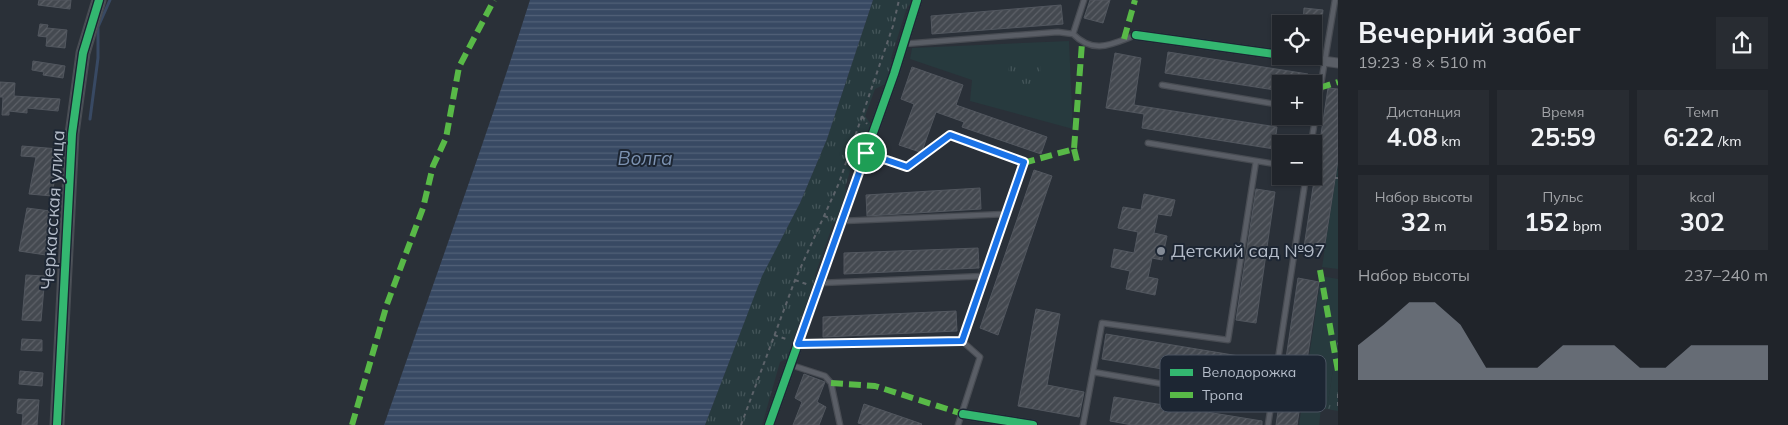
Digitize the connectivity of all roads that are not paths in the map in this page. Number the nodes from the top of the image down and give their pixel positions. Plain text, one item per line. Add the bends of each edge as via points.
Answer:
1 (99, 0) edge
2 (917, 0) edge
3 (1084, 0) edge
4 (1334, 0) edge
5 (1073, 34) junction
6 (1136, 34) joint
7 (903, 44) junction
8 (1272, 54) edge
9 (1324, 61) junction
10 (1338, 63) edge
11 (1321, 75) edge
12 (1162, 85) dead end
13 (1272, 103) edge
14 (1148, 143) dead end
15 (866, 153) junction
16 (1256, 161) junction
17 (1272, 164) edge
18 (1305, 185) edge
19 (1006, 214) junction
20 (842, 221) junction
21 (985, 276) junction
22 (820, 283) junction
23 (962, 341) junction
24 (798, 344) junction
25 (1279, 355) edge
26 (791, 364) junction
27 (1093, 372) junction
28 (1160, 383) edge
29 (1270, 412) edge
30 (962, 414) junction
31 (57, 425) edge
32 (770, 425) edge
33 (840, 425) edge
34 (958, 425) edge
35 (1033, 425) edge
36 (1083, 425) edge
37 (1268, 425) edge

1 - 31 street, Черкасская улица via 83,53 72,134
2 - 7 street
3 - 5 lane
4 - 9 lane
5 - 6 lane via 1082,43 1096,47
5 - 7 lane via 1058,32
6 - 8 street
7 - 15 street
9 - 10 street
9 - 11 lane
12 - 13 lane
14 - 16 lane
15 - 19 lane via 907,167 950,135 1024,162
15 - 20 street
16 - 17 lane
16 - 27 lane via 1228,340 1102,323
18 - 25 lane
19 - 20 lane
19 - 21 lane
20 - 22 street
21 - 22 lane
21 - 23 lane
22 - 24 street
23 - 24 lane
23 - 30 lane via 980,357
24 - 26 street
26 - 32 street
26 - 33 lane via 825,376 831,384
27 - 28 lane
27 - 36 lane
29 - 37 lane
30 - 34 lane
30 - 35 street

